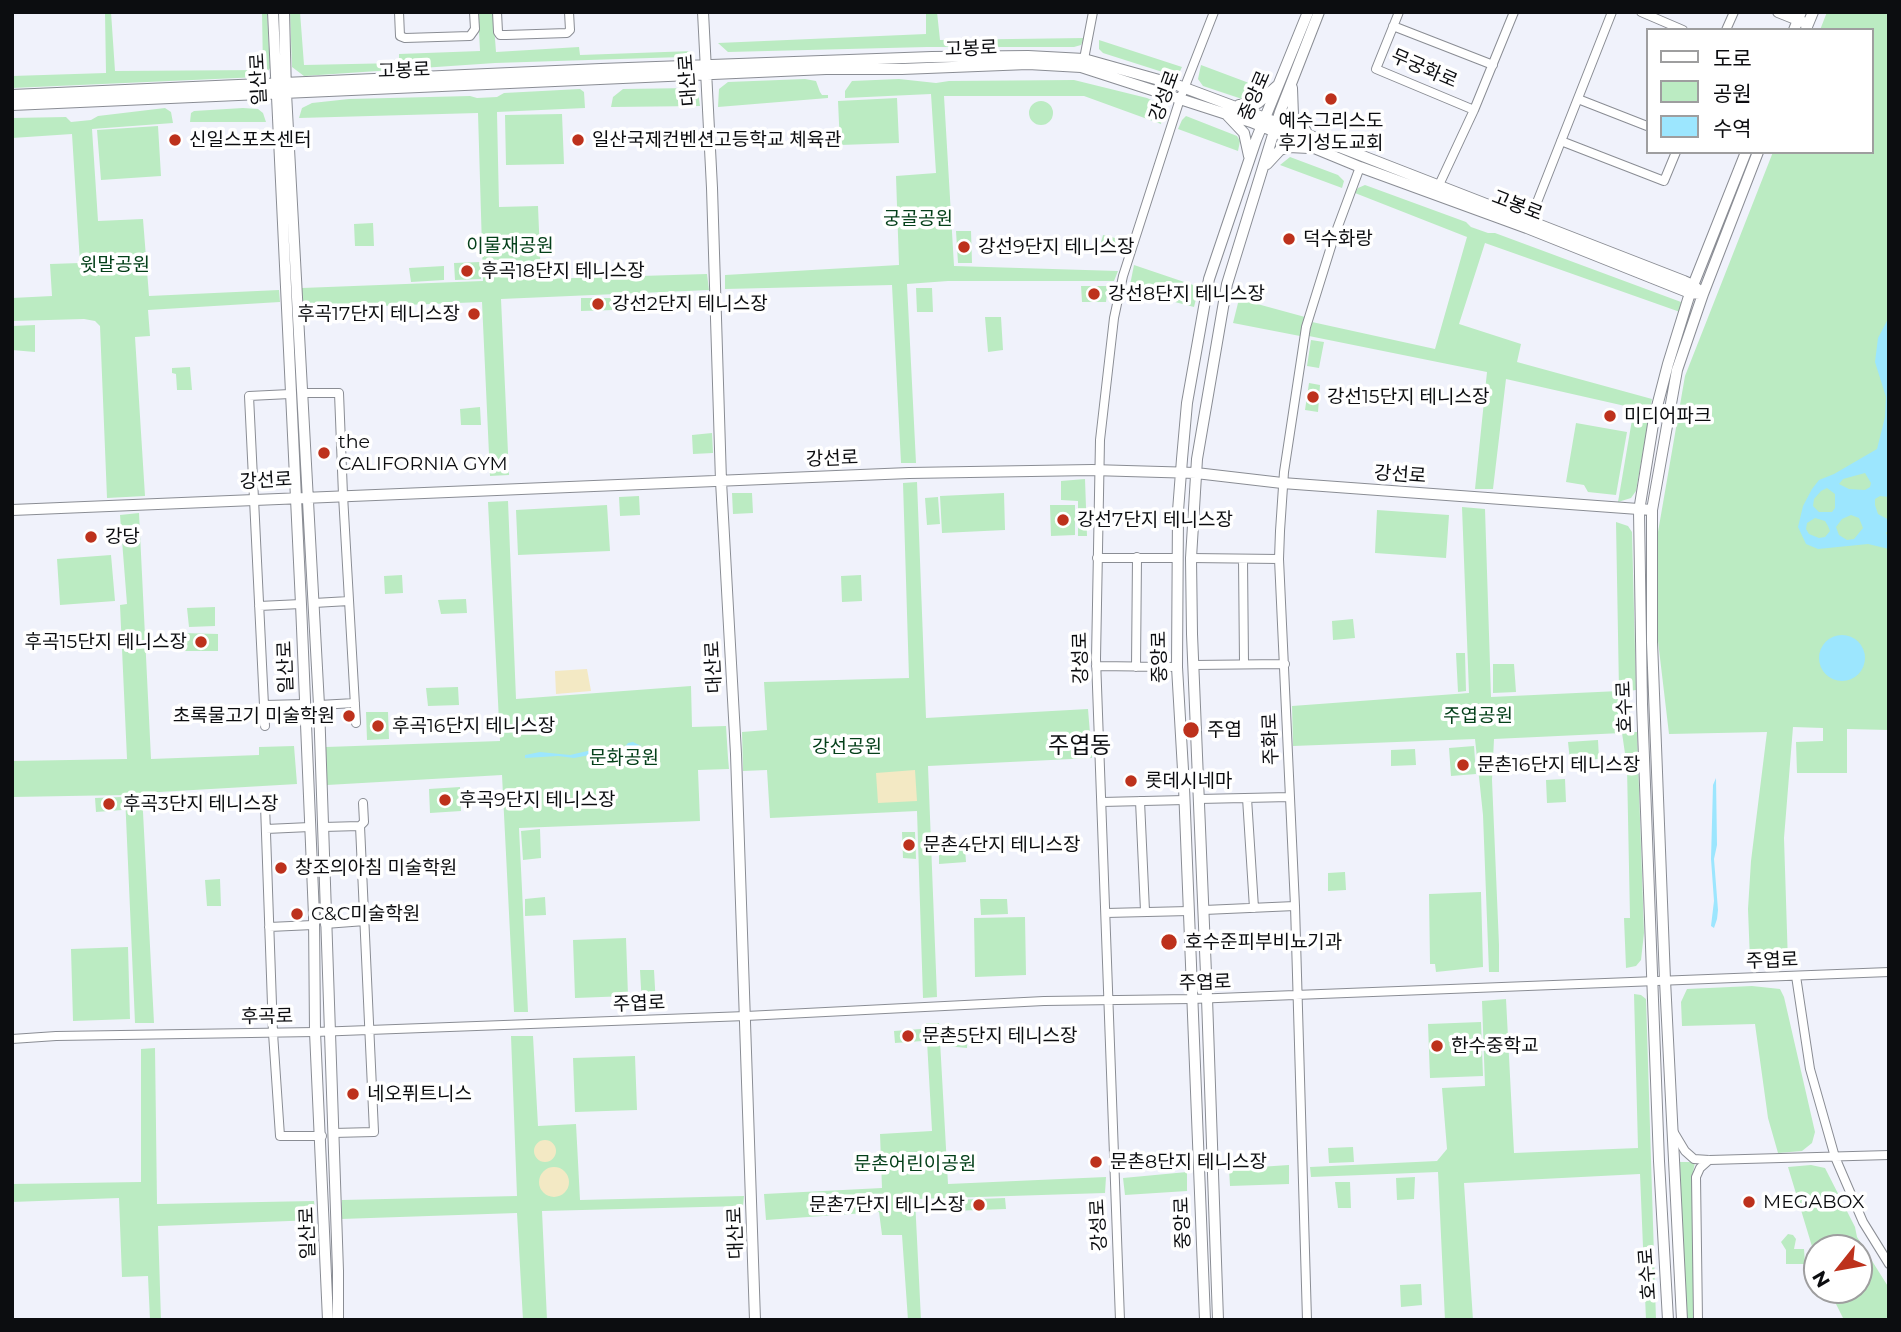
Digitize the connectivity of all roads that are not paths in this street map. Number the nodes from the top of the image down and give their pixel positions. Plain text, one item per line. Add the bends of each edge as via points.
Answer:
1 (273, 12) edge
2 (284, 12) edge
3 (399, 12) edge
4 (474, 12) edge
5 (497, 12) edge
6 (569, 12) edge
7 (703, 12) edge
8 (1093, 12) edge
9 (1214, 12) edge
10 (1308, 12) edge
11 (1319, 12) edge
12 (1399, 12) edge
13 (1612, 12) edge
14 (1641, 12) edge
15 (1734, 12) edge
16 (1778, 12) edge
17 (1813, 12) edge
18 (1512, 16) edge
19 (1801, 23) edge
20 (1393, 26) junction
21 (1678, 28) edge
22 (1727, 28) edge
23 (1084, 59) junction
24 (1493, 65) junction
25 (705, 71) junction
26 (1292, 80) junction
27 (1280, 83) junction
28 (281, 88) junction
29 (1184, 88) junction
30 (12, 95) edge
31 (1180, 99) junction
32 (1578, 99) junction
33 (12, 106) edge
34 (1228, 109) junction
35 (1474, 110) junction
36 (1264, 122) junction
37 (1275, 126) junction
38 (1646, 126) edge
39 (1561, 141) junction
40 (1314, 143) junction
41 (1675, 154) edge
42 (1745, 154) edge
43 (1757, 154) edge
44 (1250, 157) junction
45 (1360, 167) junction
46 (1262, 170) junction
47 (1439, 185) junction
48 (1530, 220) junction
49 (1692, 289) junction
50 (1703, 294) junction
51 (303, 393) junction
52 (290, 394) junction
53 (1099, 470) junction
54 (1181, 473) junction
55 (1196, 473) junction
56 (721, 481) junction
57 (1283, 483) junction
58 (343, 495) junction
59 (295, 497) junction
60 (308, 497) junction
61 (256, 499) junction
62 (12, 510) edge
63 (1652, 510) junction
64 (1639, 511) junction
65 (1137, 557) junction
66 (1097, 558) junction
67 (1177, 558) junction
68 (1191, 558) junction
69 (1243, 558) junction
70 (1279, 559) junction
71 (348, 601) junction
72 (314, 603) junction
73 (301, 604) junction
74 (259, 606) junction
75 (1244, 663) junction
76 (1285, 664) junction
77 (1096, 666) junction
78 (1193, 666) junction
79 (1136, 667) junction
80 (1177, 667) junction
81 (355, 703) junction
82 (305, 704) junction
83 (264, 705) junction
84 (319, 705) junction
85 (356, 723) dead end
86 (265, 726) dead end
87 (1290, 797) junction
88 (1247, 798) junction
89 (1199, 799) junction
90 (1185, 800) junction
91 (1140, 801) junction
92 (1102, 802) junction
93 (363, 803) dead end
94 (265, 805) dead end
95 (360, 826) junction
96 (310, 827) junction
97 (323, 827) junction
98 (266, 829) junction
99 (1295, 906) junction
100 (1254, 908) junction
101 (1145, 911) junction
102 (1189, 911) junction
103 (1204, 911) junction
104 (1106, 913) junction
105 (365, 921) junction
106 (325, 924) junction
107 (313, 925) junction
108 (269, 927) junction
109 (1889, 972) edge
110 (1796, 976) junction
111 (1653, 980) junction
112 (1665, 980) junction
113 (1296, 995) junction
114 (1207, 998) junction
115 (1192, 999) junction
116 (1109, 1001) junction
117 (746, 1016) junction
118 (522, 1024) joint
119 (371, 1029) junction
120 (329, 1031) junction
121 (315, 1032) junction
122 (273, 1033) junction
123 (12, 1039) edge
124 (1673, 1131) junction
125 (333, 1133) junction
126 (322, 1136) junction
127 (1889, 1155) edge
128 (1835, 1157) junction
129 (1709, 1160) junction
130 (1889, 1264) edge
131 (328, 1320) edge
132 (338, 1320) edge
133 (755, 1320) edge
134 (1120, 1320) edge
135 (1205, 1320) edge
136 (1217, 1320) edge
137 (1307, 1320) edge
138 (1668, 1320) edge
139 (1682, 1320) edge
140 (1698, 1320) edge

1 - 28 main road, 일산로
2 - 28 main road, 일산로
3 - 4 street via 401,37 470,36 475,29
5 - 6 street via 500,35 569,32
7 - 25 main road, 대산로
8 - 23 street
9 - 29 street, 강성로
10 - 27 main road, 중앙로
11 - 26 main road, 중앙로
12 - 20 street, 무궁화로
13 - 32 street, 고봉로
14 - 21 street
15 - 22 street
16 - 19 main road
17 - 19 main road
18 - 24 street
20 - 24 street
20 - 35 street, 무궁화로 via 1376,69
23 - 25 main road, 고봉로 via 932,57
23 - 29 main road, 고봉로
24 - 35 street
25 - 28 main road, 고봉로
25 - 31 main road, 고봉로 via 1040,64 1081,68
25 - 56 main road, 대산로
26 - 37 main road, 중앙로
26 - 40 main road via 1293,116
27 - 34 main road via 1258,103
27 - 36 main road, 중앙로
28 - 30 main road, 고봉로
28 - 33 main road, 고봉로
28 - 51 main road, 일산로
28 - 52 main road, 일산로
29 - 31 street, 강성로
29 - 34 main road, 고봉로
31 - 34 main road, 고봉로
31 - 53 street, 강성로 via 1141,216 1114,318
32 - 38 street
32 - 39 street, 고봉로
34 - 36 main road, 고봉로
34 - 44 main road via 1244,133
35 - 47 street
36 - 37 main road, 고봉로
36 - 44 main road, 중앙로
37 - 40 main road, 고봉로
37 - 46 main road, 중앙로
39 - 41 street via 1664,181
39 - 48 street, 고봉로
40 - 45 main road, 고봉로
40 - 46 main road via 1280,150
40 - 47 main road, 고봉로
42 - 49 main road, 호수로
43 - 50 main road, 호수로
44 - 54 main road, 중앙로 via 1209,279 1187,403
45 - 49 main road, 고봉로
45 - 57 street, 주화로 via 1306,327
46 - 55 main road, 중앙로 via 1227,284
47 - 48 main road, 고봉로
48 - 49 main road, 고봉로
49 - 50 main road, 고봉로
49 - 64 main road, 호수로 via 1654,418
50 - 63 main road, 호수로 via 1677,370
51 - 58 street via 339,393
51 - 60 main road, 일산로
52 - 59 main road, 일산로
52 - 61 street via 249,396
53 - 54 main road, 강선로
53 - 56 main road, 강선로
53 - 66 street, 강성로
54 - 55 main road, 강선로
54 - 67 main road, 중앙로
55 - 57 main road, 강선로
55 - 68 main road, 중앙로
56 - 58 main road, 강선로
56 - 117 main road, 대산로
57 - 64 main road, 강선로
57 - 70 street, 주화로
58 - 60 main road, 강선로
58 - 71 street
59 - 60 main road, 강선로
59 - 61 main road, 강선로
59 - 73 main road, 일산로
60 - 72 main road, 일산로
61 - 62 main road, 강선로
61 - 74 street
63 - 64 main road, 강선로
63 - 112 main road, 호수로 via 1652,642
64 - 111 main road, 호수로
65 - 66 street
65 - 67 street
65 - 79 street
66 - 77 street, 강성로
67 - 80 main road, 중앙로
68 - 69 street
68 - 78 main road, 중앙로
69 - 70 street
69 - 75 street
70 - 76 street, 주화로
71 - 72 street
71 - 81 street
72 - 84 main road, 일산로
73 - 74 street
73 - 82 main road, 일산로
74 - 83 street
75 - 76 street
75 - 78 street
76 - 87 street, 주화로
77 - 79 street
77 - 92 street, 강성로
78 - 89 main road, 중앙로
79 - 80 street
80 - 90 main road, 중앙로
81 - 84 street
81 - 85 street
82 - 83 street
82 - 96 main road, 일산로
83 - 86 street
84 - 97 main road, 일산로
87 - 88 street
87 - 99 street, 주화로
88 - 89 street
88 - 100 street
89 - 103 main road, 중앙로
90 - 91 street
90 - 102 main road, 중앙로
91 - 92 street
91 - 101 street
92 - 104 street, 강성로
93 - 95 street
94 - 98 street
95 - 97 street
95 - 105 street
96 - 98 street
96 - 107 main road, 일산로
97 - 106 main road, 일산로
98 - 108 street
99 - 100 street
99 - 113 street, 주화로
100 - 103 street
101 - 102 street
101 - 104 street
102 - 115 main road, 중앙로
103 - 114 main road, 중앙로
104 - 116 street, 강성로
105 - 106 street
105 - 119 street
106 - 120 main road, 일산로
107 - 108 street
107 - 121 main road, 일산로
108 - 122 street
109 - 110 street, 주엽로
110 - 112 street, 주엽로
110 - 128 street via 1810,1069
111 - 112 street, 주엽로
111 - 113 street, 주엽로
111 - 138 main road, 호수로
112 - 124 main road, 호수로
113 - 114 street, 주엽로
113 - 137 street, 주화로
114 - 115 street, 주엽로
114 - 136 main road, 중앙로
115 - 116 street, 주엽로
115 - 135 main road, 중앙로
116 - 117 street, 주엽로
116 - 134 street, 강성로
117 - 118 street, 주엽로
117 - 133 main road, 대산로
118 - 119 street, 후곡로
119 - 120 street, 후곡로
119 - 125 street via 374,1132
120 - 121 street, 후곡로
120 - 125 main road, 일산로
121 - 122 street, 후곡로
121 - 126 main road, 일산로
122 - 123 street, 후곡로
122 - 126 street via 280,1136
124 - 129 street via 1694,1159
124 - 139 main road, 호수로
125 - 132 main road, 일산로
126 - 131 main road, 일산로
127 - 128 street
128 - 129 street
128 - 130 street via 1863,1222
129 - 140 street via 1696,1177

